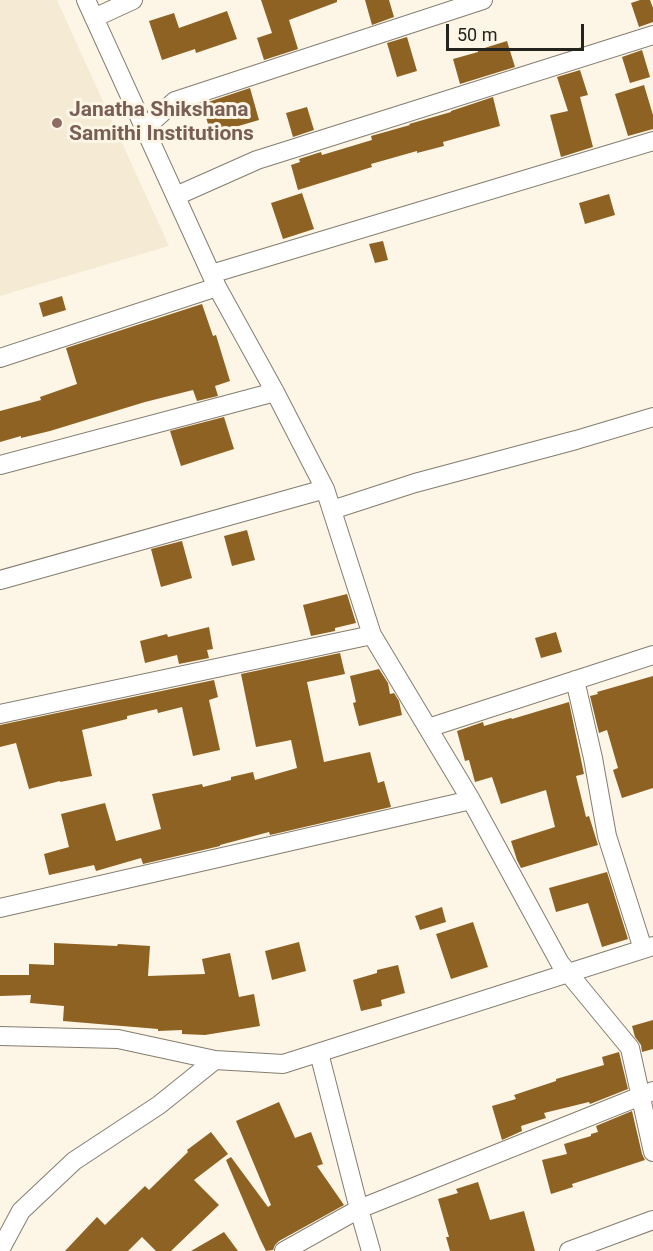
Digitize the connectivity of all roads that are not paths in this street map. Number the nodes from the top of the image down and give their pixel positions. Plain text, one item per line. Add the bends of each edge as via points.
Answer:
1 (86, 0) edge
2 (133, 0) edge
3 (483, 0) edge
4 (94, 18) junction
5 (653, 35) edge
6 (145, 128) junction
7 (653, 141) edge
8 (176, 196) junction
9 (214, 280) junction
10 (0, 358) edge
11 (275, 392) junction
12 (653, 417) edge
13 (0, 465) edge
14 (325, 489) junction
15 (332, 510) junction
16 (0, 580) edge
17 (372, 635) junction
18 (653, 656) edge
19 (575, 680) junction
20 (0, 714) edge
21 (428, 728) junction
22 (471, 800) junction
23 (0, 908) edge
24 (648, 948) edge
25 (569, 974) junction
26 (0, 1036) edge
27 (319, 1053) junction
28 (215, 1060) junction
29 (647, 1093) edge
30 (653, 1152) edge
31 (358, 1209) junction
32 (653, 1220) edge
33 (0, 1250) edge
34 (284, 1251) edge
35 (371, 1251) edge
36 (569, 1251) edge

1 - 4 street
2 - 4 street
3 - 6 street via 175,101
4 - 6 street
5 - 8 street via 257,160
6 - 8 street
7 - 9 street
8 - 9 street
9 - 10 street
9 - 11 street
11 - 13 street
11 - 14 street
12 - 15 street
14 - 15 street
14 - 16 street
15 - 17 street
17 - 20 street
17 - 21 street
18 - 19 street
19 - 21 street
19 - 24 street via 608,836
21 - 22 street
22 - 23 street
22 - 25 street
24 - 25 street
25 - 27 street
25 - 29 street via 630,1048
26 - 28 street via 118,1039
27 - 28 street via 283,1064
27 - 31 street
28 - 33 street via 159,1105 74,1161 21,1210
29 - 30 street
29 - 31 street
31 - 34 street
31 - 35 street
32 - 36 street

